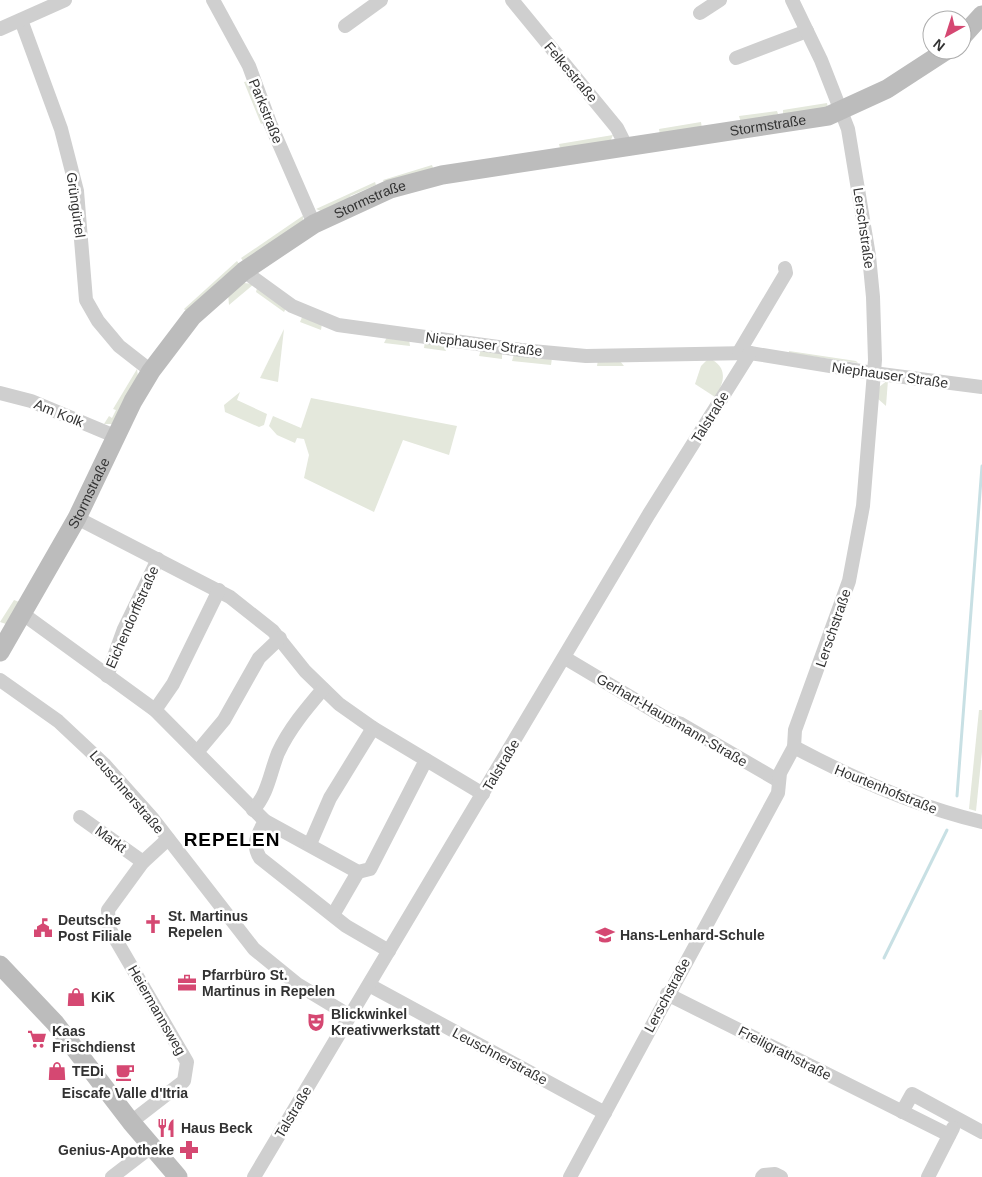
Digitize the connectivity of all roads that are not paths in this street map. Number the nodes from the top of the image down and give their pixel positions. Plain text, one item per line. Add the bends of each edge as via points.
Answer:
1 (65, 0) edge
2 (213, 0) edge
3 (380, 0) edge
4 (512, 0) edge
5 (720, 0) edge
6 (792, 0) edge
7 (700, 13) dead end
8 (982, 15) edge
9 (21, 20) junction
10 (345, 26) dead end
11 (972, 26) edge
12 (0, 29) edge
13 (807, 30) junction
14 (736, 58) dead end
15 (932, 60) edge
16 (841, 110) junction
17 (626, 146) junction
18 (314, 224) junction
19 (785, 268) dead end
20 (244, 271) junction
21 (744, 353) junction
22 (151, 370) junction
23 (873, 373) junction
24 (982, 387) edge
25 (0, 393) edge
26 (117, 437) junction
27 (77, 518) junction
28 (158, 559) junction
29 (219, 590) junction
30 (23, 614) junction
31 (5, 632) edge
32 (280, 638) junction
33 (0, 652) edge
34 (565, 658) junction
35 (107, 676) junction
36 (0, 680) edge
37 (323, 689) junction
38 (155, 710) junction
39 (373, 728) junction
40 (794, 747) junction
41 (198, 751) junction
42 (426, 760) junction
43 (779, 781) junction
44 (483, 794) junction
45 (253, 810) junction
46 (80, 817) dead end
47 (265, 821) junction
48 (982, 822) edge
49 (168, 839) junction
50 (310, 844) junction
51 (143, 862) junction
52 (358, 872) junction
53 (333, 915) junction
54 (389, 951) junction
55 (0, 964) edge
56 (369, 986) junction
57 (667, 994) junction
58 (350, 1016) junction
59 (902, 1112) junction
60 (605, 1113) junction
61 (958, 1119) junction
62 (131, 1122) junction
63 (982, 1132) edge
64 (949, 1134) junction
65 (151, 1147) junction
66 (112, 1177) edge
67 (178, 1177) edge
68 (254, 1177) edge
69 (570, 1177) edge
70 (762, 1177) edge
71 (781, 1177) edge
72 (928, 1177) edge

1 - 9 street
2 - 18 street, Parkstraße via 248,66
3 - 10 street
4 - 17 street, Felkestraße via 617,128
5 - 7 street
6 - 13 street, Lerschstraße
8 - 11 street
9 - 12 street
9 - 22 street, Grüngürtel via 61,129 77,191 86,300 119,346
13 - 14 street
13 - 16 street, Lerschstraße
15 - 16 street, Stormstraße via 887,89
16 - 17 street, Stormstraße via 828,116
16 - 23 street, Lerschstraße via 848,130 869,256 873,297
17 - 18 street, Stormstraße via 439,176 390,189
18 - 20 street, Stormstraße
19 - 21 street via 786,272
20 - 21 street, Niephauser Straße via 292,306 338,324 502,348 586,356
20 - 22 street, Stormstraße via 192,317
21 - 23 street, Niephauser Straße
21 - 34 street, Talstraße
22 - 26 street, Stormstraße
23 - 24 street, Niephauser Straße
23 - 40 street, Lerschstraße via 863,506 850,581 795,730
25 - 26 street, Am Kolk
26 - 27 street, Stormstraße
27 - 28 street, Eichendorffstraße
27 - 30 street, Stormstraße
28 - 29 street, Eichendorffstraße
28 - 35 street, Eichendorffstraße via 124,629
29 - 32 street, Eichendorffstraße
29 - 38 street via 173,684
30 - 31 street, Stormstraße
30 - 35 street, Eichendorffstraße
31 - 33 street, Stormstraße
32 - 37 street, Eichendorffstraße
32 - 41 street via 259,658 224,720
34 - 43 street, Gerhart-Hauptmann-Straße
34 - 44 street, Talstraße
35 - 38 street, Eichendorffstraße
36 - 49 street, Leuschnerstraße via 43,709 92,751
37 - 39 street, Eichendorffstraße
37 - 45 street via 299,717 279,752 263,800
38 - 41 street, Eichendorffstraße
39 - 42 street, Eichendorffstraße
39 - 50 street via 330,798
40 - 43 street, Lerschstraße
40 - 48 street, Hourtenhofstraße via 886,791
41 - 45 street, Eichendorffstraße
42 - 44 street, Eichendorffstraße
42 - 52 street via 370,869
43 - 57 street, Lerschstraße via 778,793
44 - 54 street, Talstraße
45 - 47 street, Eichendorffstraße
46 - 51 street, Markt
47 - 50 street, Eichendorffstraße
47 - 53 street via 255,842 260,858
49 - 51 street, Heiermannsweg
49 - 58 street, Leuschnerstraße via 254,949 297,984
50 - 52 street, Eichendorffstraße
51 - 62 street, Heiermannsweg via 108,910 107,920 185,1055 188,1068 178,1087
52 - 53 street
53 - 54 street
54 - 56 street, Talstraße
55 - 62 street via 55,1023
56 - 58 street, Talstraße
56 - 60 street, Leuschnerstraße
57 - 59 street, Freiligrathstraße
57 - 60 street, Lerschstraße
58 - 68 street, Talstraße
59 - 61 street via 912,1094
59 - 64 street, Freiligrathstraße
60 - 69 street, Lerschstraße
61 - 63 street
61 - 64 street
62 - 65 street
64 - 72 street
65 - 66 street
65 - 67 street
70 - 71 street via 774,1174

